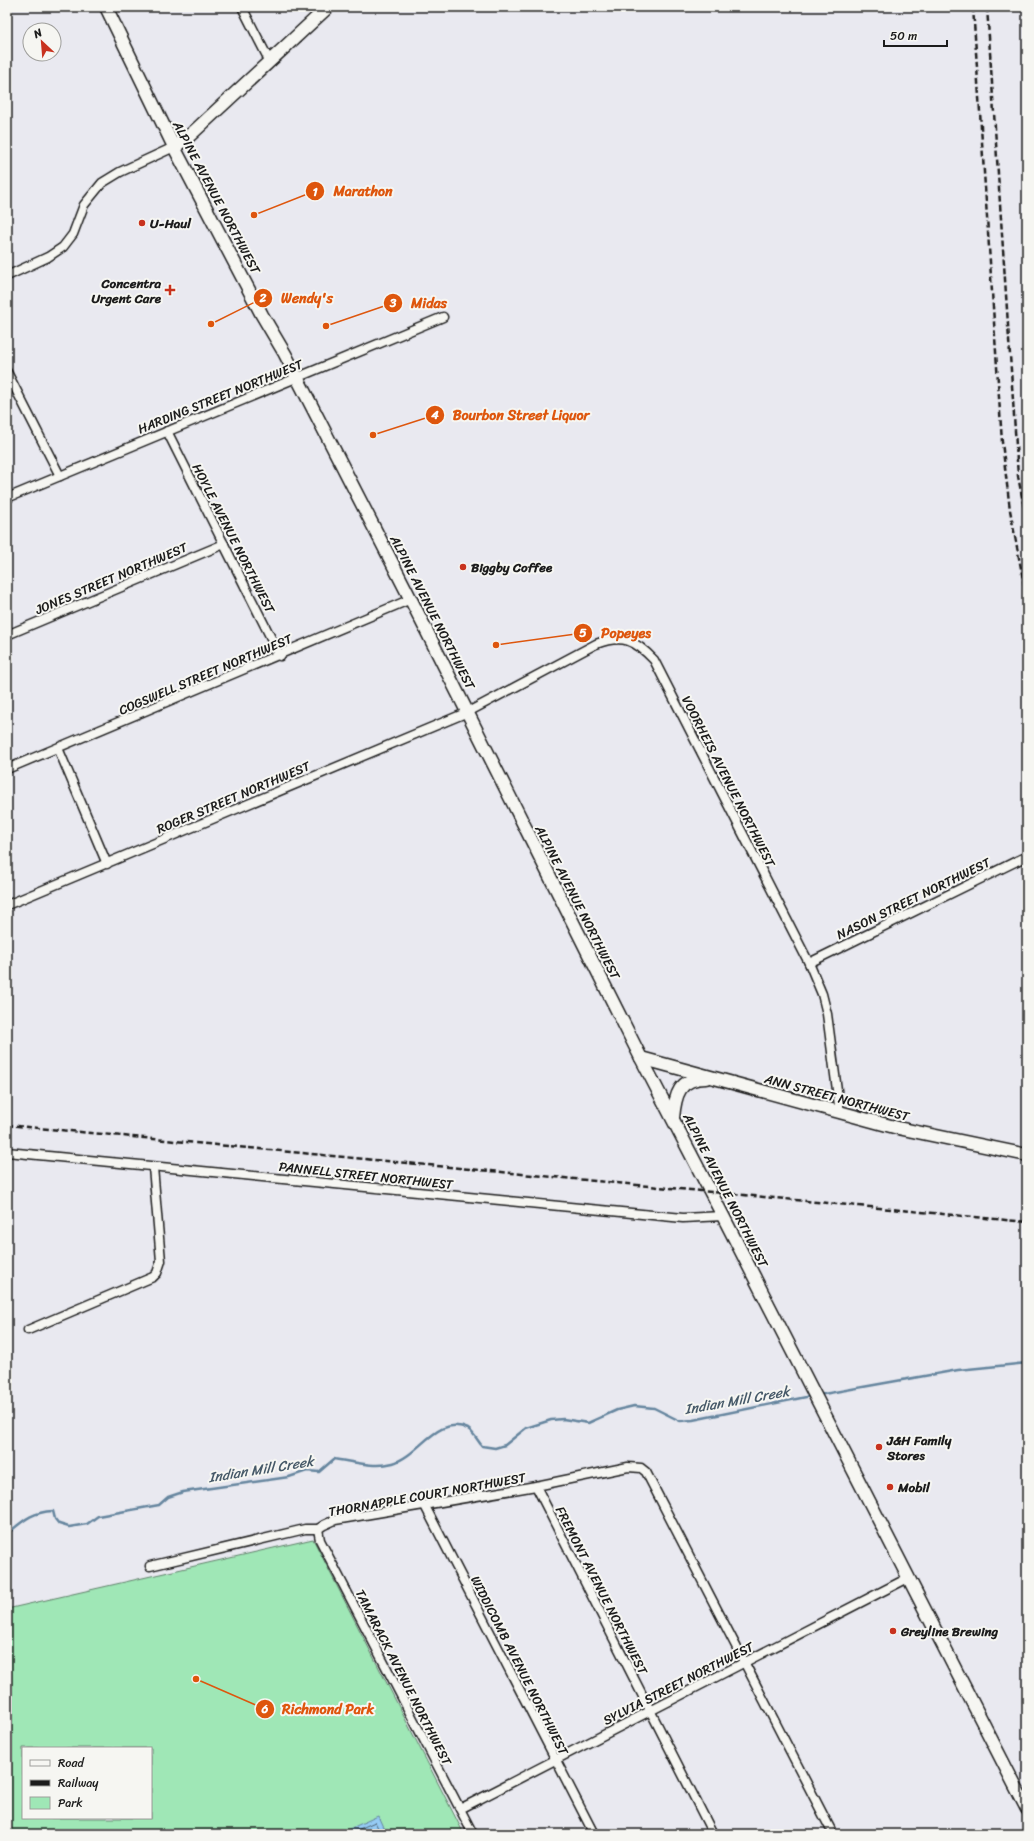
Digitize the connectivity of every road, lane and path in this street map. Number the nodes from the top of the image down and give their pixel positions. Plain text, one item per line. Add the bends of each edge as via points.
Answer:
1 (106, 7) edge
2 (242, 7) edge
3 (328, 7) edge
4 (270, 62) junction
5 (174, 147) junction
6 (7, 276) edge
7 (443, 316) dead end
8 (7, 372) edge
9 (297, 378) junction
10 (167, 431) junction
11 (60, 476) junction
12 (7, 498) edge
13 (224, 544) junction
14 (411, 599) junction
15 (7, 635) edge
16 (280, 656) junction
17 (468, 712) junction
18 (58, 748) junction
19 (7, 770) edge
20 (1027, 856) edge
21 (106, 864) junction
22 (7, 905) edge
23 (809, 963) junction
24 (641, 1058) junction
25 (714, 1078) junction
26 (840, 1113) junction
27 (673, 1119) junction
28 (7, 1152) edge
29 (1027, 1155) edge
30 (153, 1167) junction
31 (724, 1216) junction
32 (28, 1330) dead end
33 (536, 1486) junction
34 (425, 1506) junction
35 (318, 1529) junction
36 (150, 1566) dead end
37 (908, 1578) junction
38 (744, 1662) junction
39 (650, 1711) junction
40 (555, 1760) junction
41 (460, 1809) junction
42 (1027, 1809) edge
43 (473, 1834) edge
44 (594, 1834) edge
45 (713, 1834) edge
46 (833, 1834) edge

1 - 5 main road, ALPINE AVENUE NORTHWEST
2 - 4 street
3 - 4 main road
4 - 5 main road
5 - 6 street via 102,183 84,205 73,234 63,247
5 - 9 main road, ALPINE AVENUE NORTHWEST
7 - 9 street, HARDING STREET NORTHWEST
8 - 11 street
9 - 10 street, HARDING STREET NORTHWEST
9 - 14 main road, ALPINE AVENUE NORTHWEST
10 - 11 street, HARDING STREET NORTHWEST
10 - 13 street, HOYLE AVENUE NORTHWEST
11 - 12 street, HARDING STREET NORTHWEST
13 - 15 street, JONES STREET NORTHWEST
13 - 16 street, HOYLE AVENUE NORTHWEST
14 - 16 street, COGSWELL STREET NORTHWEST
14 - 17 main road, ALPINE AVENUE NORTHWEST
16 - 18 street, COGSWELL STREET NORTHWEST
17 - 21 street, ROGER STREET NORTHWEST
17 - 23 street, VOORHEIS AVENUE NORTHWEST via 612,638 642,647 654,660
17 - 24 main road, ALPINE AVENUE NORTHWEST
18 - 19 street, COGSWELL STREET NORTHWEST
18 - 21 street
20 - 23 street, NASON STREET NORTHWEST
21 - 22 street, ROGER STREET NORTHWEST
23 - 26 street, VOORHEIS AVENUE NORTHWEST via 827,1014
24 - 25 main road, ANN STREET NORTHWEST
24 - 27 main road, ALPINE AVENUE NORTHWEST
25 - 26 main road, ANN STREET NORTHWEST
25 - 27 main road via 696,1079 683,1086 676,1098
26 - 29 main road, ANN STREET NORTHWEST
27 - 31 main road, ALPINE AVENUE NORTHWEST
28 - 30 street, PANNELL STREET NORTHWEST
30 - 31 street, PANNELL STREET NORTHWEST via 683,1218
30 - 32 street via 161,1261 157,1273 153,1277
31 - 37 main road, ALPINE AVENUE NORTHWEST
33 - 34 street, THORNAPPLE COURT NORTHWEST
33 - 38 street, THORNAPPLE COURT NORTHWEST via 628,1467 641,1468 646,1472
33 - 39 street, FREMONT AVENUE NORTHWEST
34 - 35 street, THORNAPPLE COURT NORTHWEST via 335,1520
34 - 40 street, WIDDICOMB AVENUE NORTHWEST
35 - 36 street, THORNAPPLE COURT NORTHWEST via 305,1529
35 - 41 street, TAMARACK AVENUE NORTHWEST via 320,1540
37 - 38 street, SYLVIA STREET NORTHWEST
37 - 42 main road, ALPINE AVENUE NORTHWEST
38 - 39 street, SYLVIA STREET NORTHWEST
38 - 46 street
39 - 40 street, SYLVIA STREET NORTHWEST
39 - 45 street, FREMONT AVENUE NORTHWEST
40 - 41 street, SYLVIA STREET NORTHWEST
40 - 44 street, WIDDICOMB AVENUE NORTHWEST
41 - 43 street, TAMARACK AVENUE NORTHWEST

